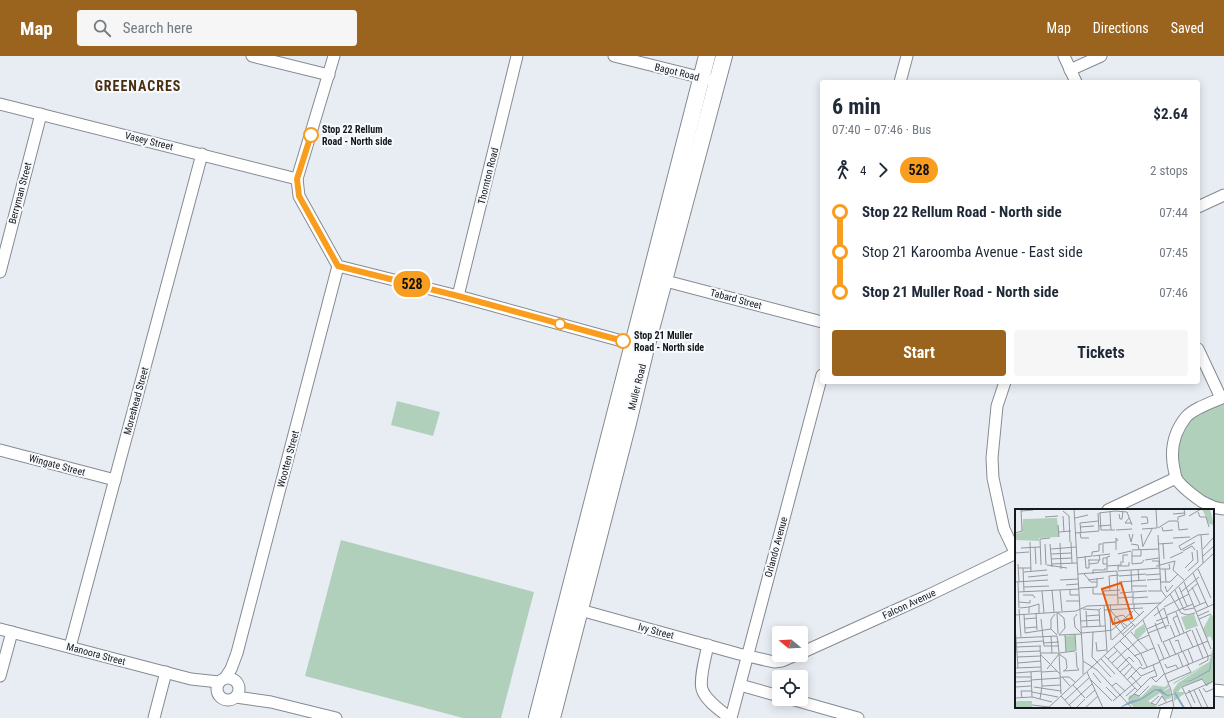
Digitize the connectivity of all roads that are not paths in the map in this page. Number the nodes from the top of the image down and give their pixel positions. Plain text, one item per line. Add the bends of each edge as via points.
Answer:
1 (252, 56) edge
2 (334, 56) edge
3 (517, 56) edge
4 (614, 56) edge
5 (707, 56) edge
6 (724, 56) edge
7 (907, 56) edge
8 (1064, 56) edge
9 (1101, 56) edge
10 (1070, 70) junction
11 (329, 75) junction
12 (701, 78) junction
13 (901, 80) edge
14 (1075, 80) edge
15 (717, 82) junction
16 (0, 104) edge
17 (41, 114) junction
18 (202, 154) junction
19 (297, 179) junction
20 (1224, 195) edge
21 (1200, 206) edge
22 (338, 266) junction
23 (0, 272) edge
24 (657, 279) junction
25 (458, 296) junction
26 (820, 321) edge
27 (639, 346) junction
28 (1200, 353) edge
29 (820, 383) edge
30 (1004, 384) edge
31 (1223, 397) edge
32 (0, 450) edge
33 (1176, 478) junction
34 (115, 480) junction
35 (1224, 508) edge
36 (1110, 509) edge
37 (1015, 551) edge
38 (1015, 553) edge
39 (573, 608) junction
40 (0, 629) edge
41 (12, 632) junction
42 (708, 645) junction
43 (70, 647) junction
44 (808, 650) edge
45 (238, 653) junction
46 (748, 656) junction
47 (772, 662) edge
48 (166, 672) junction
49 (0, 676) edge
50 (221, 684) junction
51 (740, 685) junction
52 (238, 689) junction
53 (1214, 690) edge
54 (1224, 691) edge
55 (772, 694) edge
56 (808, 704) edge
57 (1167, 708) edge
58 (154, 718) edge
59 (336, 718) edge
60 (537, 718) edge
61 (552, 718) edge
62 (731, 718) edge
63 (858, 718) edge
64 (1164, 718) edge

1 - 11 street
2 - 11 street
3 - 25 street, Thornton Road
4 - 12 street, Bagot Road
5 - 12 main road, Muller Road
6 - 15 main road, Muller Road
7 - 13 street
8 - 10 street
9 - 10 street
10 - 14 street
11 - 19 street
12 - 15 street, Bagot Road
12 - 24 main road, Muller Road
15 - 24 main road, Muller Road
16 - 17 street, Vasey Street
17 - 18 street, Vasey Street
17 - 23 street, Berryman Street
18 - 19 street, Vasey Street
18 - 34 street, Moreshead Street
19 - 22 street via 299,196
20 - 21 street
22 - 25 street
22 - 45 street, Wootten Street
24 - 26 street, Tabard Street
24 - 27 main road, Muller Road
25 - 27 street
27 - 39 main road, Muller Road
28 - 31 street
29 - 46 street, Orlando Avenue
30 - 37 street via 997,406 992,458 1004,529
31 - 33 street via 1188,415 1180,426 1174,437 1173,449
32 - 34 street, Wingate Street
33 - 35 street via 1197,498 1209,505
33 - 36 street
34 - 43 street, Moreshead Street
38 - 44 street, Falcon Avenue
39 - 42 street, Ivy Street
39 - 60 main road, Muller Road
39 - 61 main road, Muller Road
40 - 41 street, Manoora Street
41 - 43 street, Manoora Street
41 - 49 street
42 - 46 street, Ivy Street
42 - 62 street via 702,689 716,707
43 - 48 street, Manoora Street
45 - 50 street, Wootten Street
45 - 52 street, Wootten Street
46 - 47 street
46 - 51 street, Orlando Avenue
48 - 50 street, Manoora Street
48 - 58 street
50 - 52 street via 233,679
50 - 52 street via 221,697 226,700 232,700
51 - 55 street
51 - 62 street, Orlando Avenue
52 - 59 street via 271,702
53 - 54 street
56 - 63 street
57 - 64 street

